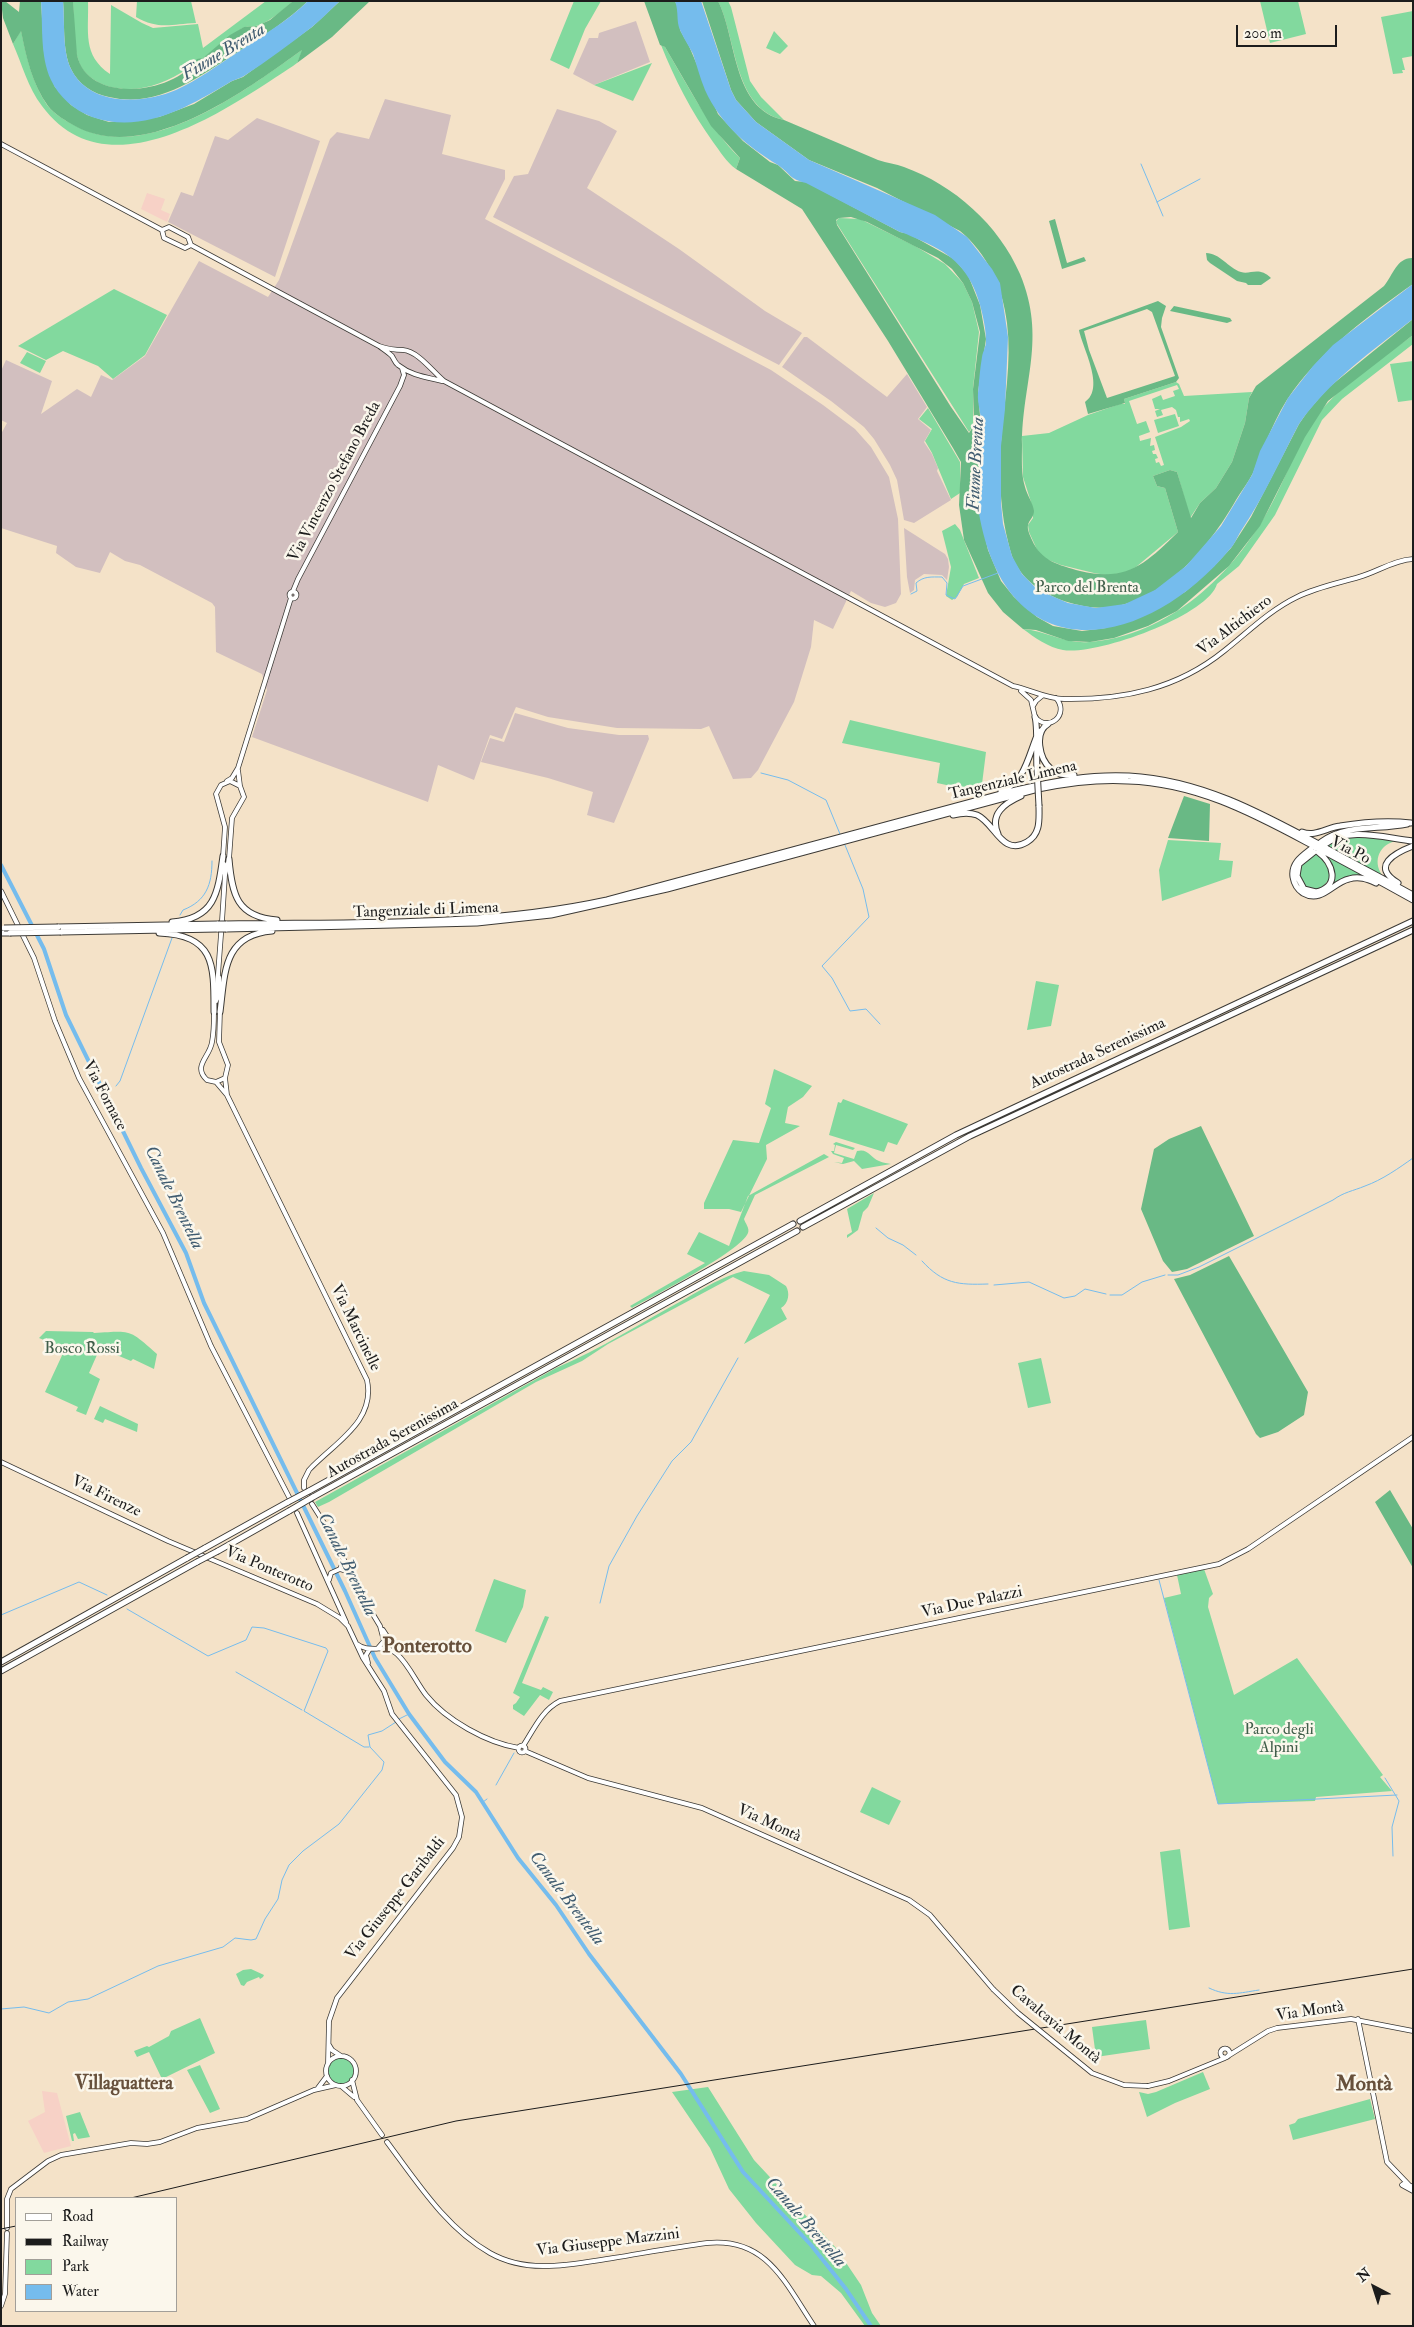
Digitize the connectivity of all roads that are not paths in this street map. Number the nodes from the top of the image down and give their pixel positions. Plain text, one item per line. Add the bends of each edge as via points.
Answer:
1 (1, 144) edge
2 (162, 230) junction
3 (191, 245) junction
4 (379, 346) junction
5 (398, 351) junction
6 (394, 359) junction
7 (402, 368) junction
8 (431, 370) junction
9 (415, 375) junction
10 (427, 376) junction
11 (444, 381) junction
12 (400, 386) junction
13 (1413, 559) edge
14 (1013, 686) junction
15 (1042, 696) junction
16 (1055, 697) junction
17 (1070, 698) junction
18 (1033, 706) junction
19 (1061, 708) junction
20 (1035, 717) junction
21 (1046, 723) junction
22 (1035, 738) junction
23 (238, 768) junction
24 (1129, 776) junction
25 (226, 782) junction
26 (1071, 783) junction
27 (240, 786) junction
28 (961, 805) junction
29 (923, 820) junction
30 (1275, 823) junction
31 (1412, 823) edge
32 (842, 839) junction
33 (1304, 841) junction
34 (1413, 841) edge
35 (1010, 844) junction
36 (1413, 846) edge
37 (223, 856) junction
38 (229, 859) junction
39 (225, 875) junction
40 (1, 891) edge
41 (1411, 894) edge
42 (1413, 900) edge
43 (475, 920) junction
44 (1413, 921) edge
45 (308, 923) junction
46 (226, 926) junction
47 (316, 927) junction
48 (122, 928) junction
49 (2, 929) edge
50 (60, 930) junction
51 (1413, 930) edge
52 (1413, 933) edge
53 (1363, 953) junction
54 (217, 1012) junction
55 (225, 1078) junction
56 (216, 1082) junction
57 (227, 1095) junction
58 (264, 1172) joint
59 (800, 1221) dead end
60 (793, 1224) dead end
61 (803, 1227) dead end
62 (797, 1231) dead end
63 (1413, 1437) edge
64 (1, 1462) edge
65 (306, 1487) junction
66 (289, 1499) junction
67 (312, 1504) dead end
68 (297, 1513) dead end
69 (201, 1555) joint
70 (343, 1558) junction
71 (322, 1568) junction
72 (340, 1569) junction
73 (331, 1573) junction
74 (353, 1581) junction
75 (329, 1582) junction
76 (338, 1601) junction
77 (328, 1610) junction
78 (348, 1626) junction
79 (380, 1626) junction
80 (354, 1641) junction
81 (377, 1648) junction
82 (369, 1650) junction
83 (1, 1662) edge
84 (403, 1662) junction
85 (369, 1665) junction
86 (1, 1671) edge
87 (400, 1726) joint
88 (522, 1748) junction
89 (974, 1968) joint
90 (1358, 2019) junction
91 (1413, 2031) edge
92 (328, 2040) junction
93 (1244, 2047) junction
94 (1228, 2050) junction
95 (1220, 2054) junction
96 (341, 2056) junction
97 (1226, 2057) junction
98 (1214, 2061) junction
99 (328, 2064) junction
100 (327, 2076) junction
101 (352, 2080) junction
102 (339, 2086) junction
103 (314, 2090) junction
104 (357, 2100) junction
105 (382, 2135) dead end
106 (387, 2142) dead end
107 (1401, 2176) junction
108 (1403, 2184) junction
109 (1411, 2186) edge
110 (1413, 2191) edge
111 (7, 2228) dead end
112 (7, 2233) dead end
113 (1, 2306) edge
114 (814, 2326) edge

1 - 2 street
2 - 3 street via 169,227 188,237
2 - 3 street via 164,238 172,243 185,248
3 - 4 street
4 - 5 street
4 - 6 street
5 - 6 street
5 - 8 street via 404,350 428,362
6 - 7 street
7 - 9 street
7 - 12 street, Via Vincenzo Stefano Breda via 404,375
8 - 10 street
8 - 11 street
9 - 10 street
9 - 12 street, Via Vincenzo Stefano Breda via 408,377
10 - 11 street
11 - 14 street
12 - 23 street, Via Vincenzo Stefano Breda via 294,591 289,594 291,598
13 - 17 street, Via Altichiero via 1401,560 1375,572 1298,596 1212,660 1166,685 1119,696
14 - 15 street
14 - 18 street via 1028,696
15 - 16 street
15 - 18 street
16 - 17 street, Via Altichiero
16 - 19 street
17 - 19 street
18 - 20 street
19 - 21 street via 1058,718
20 - 21 street
20 - 22 highway
21 - 22 highway
21 - 24 highway via 1039,738 1044,759 1052,771 1061,775 1111,773
22 - 28 highway via 1022,776 1015,784
22 - 35 highway, bridge via 1039,825 1034,837 1021,844
23 - 25 street, Via Vincenzo Stefano Breda
23 - 27 street, Via Vincenzo Stefano Breda
24 - 28 highway, Tangenziale Limena via 1069,778
24 - 30 highway, Tangenziale Limena via 1154,778 1206,790
25 - 27 street
25 - 37 street, Via Vincenzo Stefano Breda via 216,794 225,827
26 - 29 highway, Tangenziale Limena
26 - 30 highway, Tangenziale Limena via 1129,781 1179,788
26 - 35 highway via 1022,796 1002,807 995,826 999,835
27 - 38 street, Via Vincenzo Stefano Breda via 244,797 232,818
28 - 32 highway, Tangenziale Limena
29 - 32 highway, Tangenziale Limena
29 - 35 highway via 974,814 984,820 1000,839
30 - 31 highway via 1308,834 1380,821
30 - 33 highway, Via Po
30 - 41 highway, Via Po
31 - 34 highway via 1341,831 1322,843 1347,834
32 - 43 highway, Tangenziale di Limena via 589,908 532,918
33 - 42 highway, Via Po
33 - 42 highway via 1323,855 1332,868 1328,885 1316,892 1304,889 1297,876 1299,864 1312,851 1297,860 1293,872 1295,884 1305,894 1321,895 1344,880 1359,878
36 - 41 highway via 1395,853 1386,864 1388,876
37 - 39 street, Via Vincenzo Stefano Breda
37 - 48 highway via 218,891 198,916
38 - 39 street, Via Vincenzo Stefano Breda
38 - 45 highway via 235,896 251,914 262,919
39 - 54 street, Via Vincenzo Stefano Breda
40 - 66 street, Via Fornace via 34,958 79,1078 163,1233 201,1326
43 - 45 highway, Tangenziale di Limena
43 - 47 highway, Tangenziale di Limena
44 - 59 highway, Autostrada Serenissima via 956,1135
45 - 46 highway, Tangenziale di Limena
46 - 47 highway, Tangenziale di Limena
46 - 48 highway, Tangenziale di Limena, bridge
47 - 54 highway via 262,932 239,942 226,967
48 - 50 highway, Tangenziale di Limena
48 - 54 highway via 185,936 196,942 210,958
49 - 50 highway, Tangenziale di Limena, bridge
49 - 50 highway, Tangenziale di Limena, bridge via 10,933
51 - 53 highway, Autostrada Serenissima
52 - 53 highway
53 - 61 highway, Autostrada Serenissima via 977,1133
54 - 55 street, Via Vincenzo Stefano Breda via 219,1042 228,1065
54 - 56 street, Via Vincenzo Stefano Breda via 210,1050 201,1064 207,1080
55 - 56 street
55 - 57 street, Via Vincenzo Stefano Breda
56 - 57 street, Via Vincenzo Stefano Breda
57 - 58 street, Via Vincenzo Stefano Breda
58 - 65 street, Via Marcinelle via 367,1380 370,1392 362,1418 309,1470
60 - 65 highway, Autostrada Serenissima
62 - 86 highway, Autostrada Serenissima, bridge
63 - 88 street, Via Due Palazzi via 1228,1561 560,1701 544,1713
64 - 69 street, Via Firenze
65 - 66 highway, Autostrada Serenissima, bridge
66 - 83 highway, Autostrada Serenissima, bridge
67 - 70 street
68 - 71 street
69 - 77 street, Via Ponterotto
70 - 72 street
70 - 74 street
71 - 73 street
71 - 75 street
72 - 73 street
72 - 74 street via 347,1571
73 - 75 street
74 - 79 street
75 - 76 street
76 - 77 street, Via Ponterotto via 336,1609
76 - 78 street
77 - 78 street, Via Ponterotto
78 - 80 street, Via Ponterotto
79 - 81 street via 384,1642
79 - 84 street
80 - 82 street
80 - 85 street, Via Ponterotto
81 - 82 street
81 - 84 street, Via Montà via 396,1653
82 - 85 street, Via Ponterotto via 366,1655
84 - 88 street, Via Montà via 426,1695 450,1718 479,1733
85 - 87 street, Via Ponterotto
87 - 92 street, Via Giuseppe Garibaldi via 456,1795 461,1829 453,1848 337,1998 329,2021
88 - 89 street, Via Montà via 588,1778 702,1808 909,1900 930,1915
89 - 98 street, Cavalcavia Montà, bridge via 1018,2013 1092,2073 1124,2085 1148,2086 1169,2081
90 - 91 street, Via Montà
90 - 93 street, Via Montà via 1274,2029
90 - 107 street via 1387,2162
92 - 96 street via 332,2050
92 - 99 street, Via Giuseppe Garibaldi
93 - 94 street, Via Montà
93 - 97 street, Via Montà
94 - 95 street, Via Montà
94 - 97 street
95 - 97 street
95 - 98 street, Cavalcavia Montà
96 - 99 street
96 - 101 street via 354,2065
97 - 98 street, Cavalcavia Montà
99 - 100 street
100 - 102 street
100 - 103 street
101 - 102 street
101 - 104 street
102 - 103 street
102 - 104 street
103 - 111 street via 247,2119 197,2128 162,2142 72,2152 48,2161 11,2189 7,2199
104 - 105 street
106 - 114 street, Via Giuseppe Mazzini via 443,2213 477,2244 499,2258 527,2266 551,2266 707,2243 740,2245 759,2253 770,2263
107 - 108 street
107 - 109 street
108 - 109 street
108 - 110 street via 1404,2188
112 - 113 street via 5,2294

